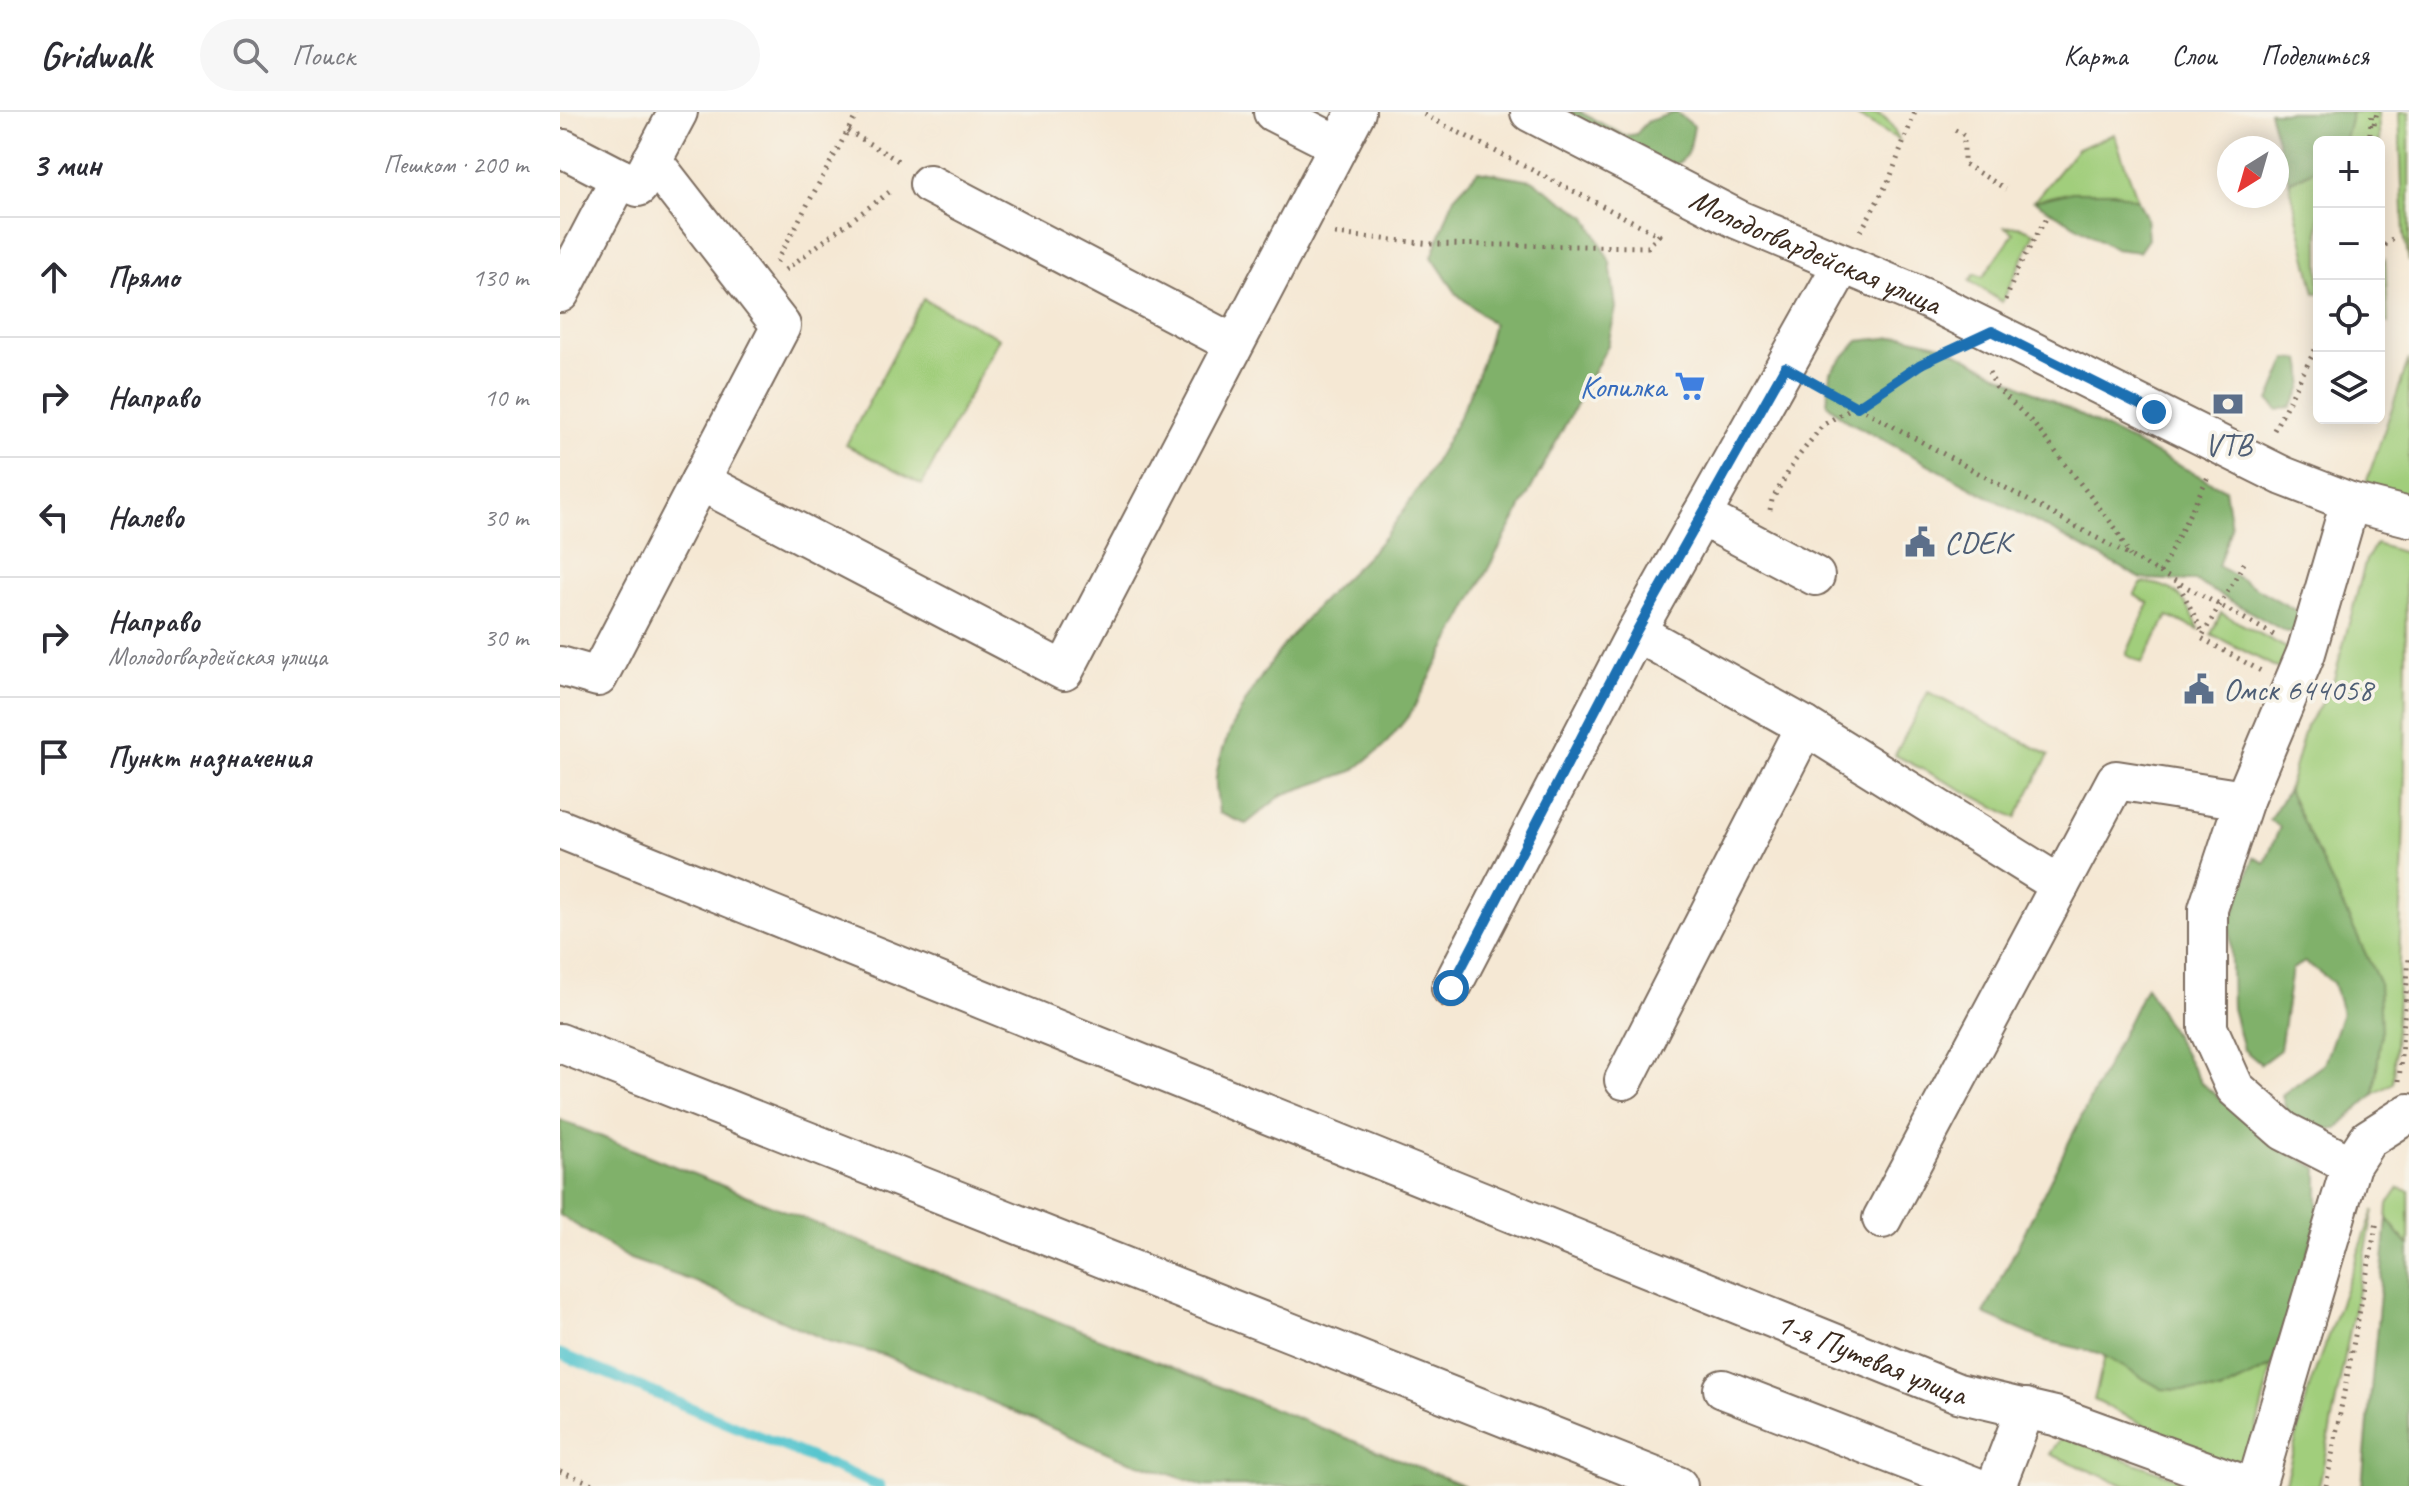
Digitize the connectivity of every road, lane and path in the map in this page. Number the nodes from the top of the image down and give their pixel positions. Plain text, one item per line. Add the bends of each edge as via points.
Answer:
1 (678, 112) edge
2 (858, 112) edge
3 (1273, 112) edge
4 (1356, 112) edge
5 (1419, 112) edge
6 (1530, 112) edge
7 (1915, 112) edge
8 (2374, 112) edge
9 (1955, 130) dead end
10 (848, 131) junction
11 (2370, 136) edge
12 (1338, 145) junction
13 (564, 149) dead end
14 (652, 160) junction
15 (620, 178) junction
16 (923, 178) junction
17 (2006, 189) dead end
18 (2048, 215) dead end
19 (1294, 230) junction
20 (2394, 237) dead end
21 (2385, 245) edge
22 (1842, 265) junction
23 (759, 292) junction
24 (560, 293) edge
25 (1992, 331) junction
26 (1234, 344) junction
27 (2314, 352) edge
28 (1785, 367) junction
29 (1857, 407) junction
30 (2268, 442) dead end
31 (2212, 470) dead end
32 (700, 481) junction
33 (2350, 502) junction
34 (1701, 516) junction
35 (2409, 517) edge
36 (2130, 557) junction
37 (2244, 563) dead end
38 (1803, 570) joint
39 (2160, 573) junction
40 (2178, 583) junction
41 (2220, 605) junction
42 (1636, 632) junction
43 (2203, 634) junction
44 (2306, 653) junction
45 (560, 666) edge
46 (2292, 688) junction
47 (1805, 726) junction
48 (2244, 800) junction
49 (560, 829) edge
50 (2060, 885) junction
51 (2409, 958) edge
52 (1451, 988) dead end
53 (560, 1043) edge
54 (1624, 1080) dead end
55 (2402, 1116) edge
56 (2351, 1165) junction
57 (2379, 1207) dead end
58 (1882, 1219) dead end
59 (1723, 1389) dead end
60 (2026, 1408) junction
61 (560, 1471) edge
62 (598, 1486) edge
63 (1678, 1486) edge
64 (1974, 1486) edge
65 (1996, 1486) edge
66 (2248, 1486) edge
67 (2256, 1486) edge
68 (2326, 1486) edge

1 - 14 street
2 - 10 path
3 - 12 street
4 - 12 street
5 - 19 path via 1659,235 1648,247 1432,244
6 - 22 street, Молодогвардейская улица via 1739,220
7 - 22 path via 1890,178
8 - 11 path
9 - 17 path via 1964,135 1964,164
10 - 16 path
10 - 23 path
12 - 19 street
13 - 15 street
14 - 15 street via 638,187
14 - 23 street
15 - 24 street
16 - 23 path
16 - 26 street
18 - 25 path via 2017,270
19 - 26 street
20 - 21 path
22 - 25 street, Молодогвардейская улица
22 - 28 street
23 - 32 street via 781,326
25 - 29 path via 1921,364
25 - 33 street, Молодогвардейская улица via 2283,476
25 - 36 path via 1983,359 1996,387 2033,423 2116,529
26 - 32 street via 1064,671
27 - 30 path
28 - 29 path
28 - 34 street
29 - 36 path
29 - 38 path via 1823,425 1772,500 1768,522
31 - 39 path
32 - 45 street via 598,677
33 - 35 street, Молодогвардейская улица
33 - 44 street
34 - 38 street
34 - 42 street
36 - 39 path
37 - 41 path
39 - 40 path
40 - 41 path
40 - 43 path
41 - 43 path
41 - 44 path
42 - 47 street
42 - 52 street
43 - 46 path via 2201,638
44 - 46 street
46 - 48 street
47 - 50 street
47 - 54 street
48 - 50 street via 2116,780
48 - 56 street via 2208,909 2208,1028 2235,1088 2284,1131
49 - 60 street, 1-я Путевая улица via 1958,1393
50 - 58 street
51 - 55 path
53 - 63 street
55 - 56 street via 2368,1139
56 - 67 street
57 - 68 path
59 - 64 street
60 - 65 street
60 - 66 street, 1-я Путевая улица
61 - 62 path

